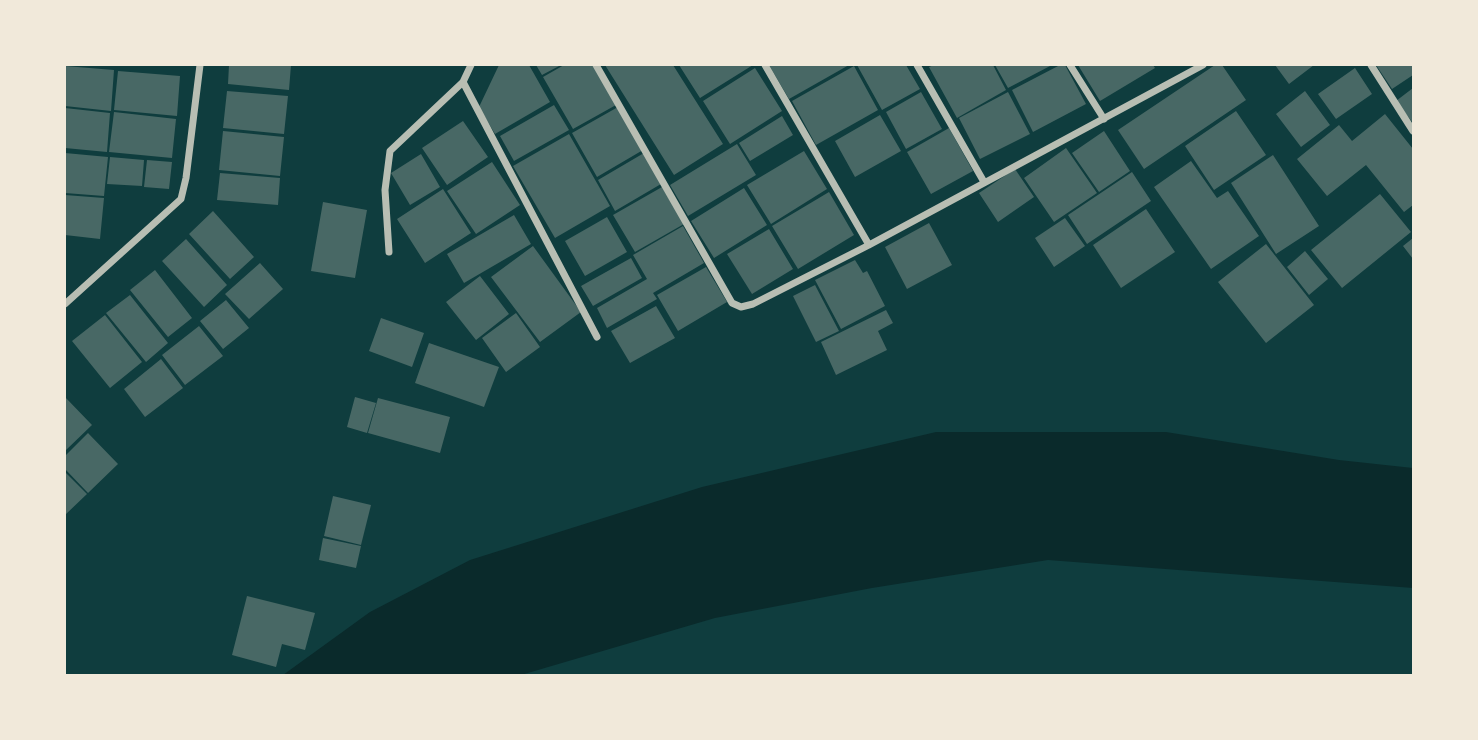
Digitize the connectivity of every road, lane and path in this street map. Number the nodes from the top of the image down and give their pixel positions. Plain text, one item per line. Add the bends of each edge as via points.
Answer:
1 (200, 65) edge
2 (471, 65) edge
3 (596, 65) edge
4 (765, 65) edge
5 (917, 65) edge
6 (1069, 65) edge
7 (1203, 65) edge
8 (1370, 65) edge
9 (463, 82) junction
10 (1104, 119) junction
11 (1413, 131) edge
12 (984, 182) junction
13 (869, 245) junction
14 (390, 252) dead end
15 (65, 304) edge
16 (597, 337) dead end

1 - 15 street via 181,199
2 - 9 street
3 - 13 street via 732,303 741,307 753,304
4 - 13 street
5 - 12 street
6 - 10 street
7 - 10 street
8 - 11 street
9 - 14 street via 390,151 385,190
9 - 16 street
10 - 12 street
12 - 13 street

